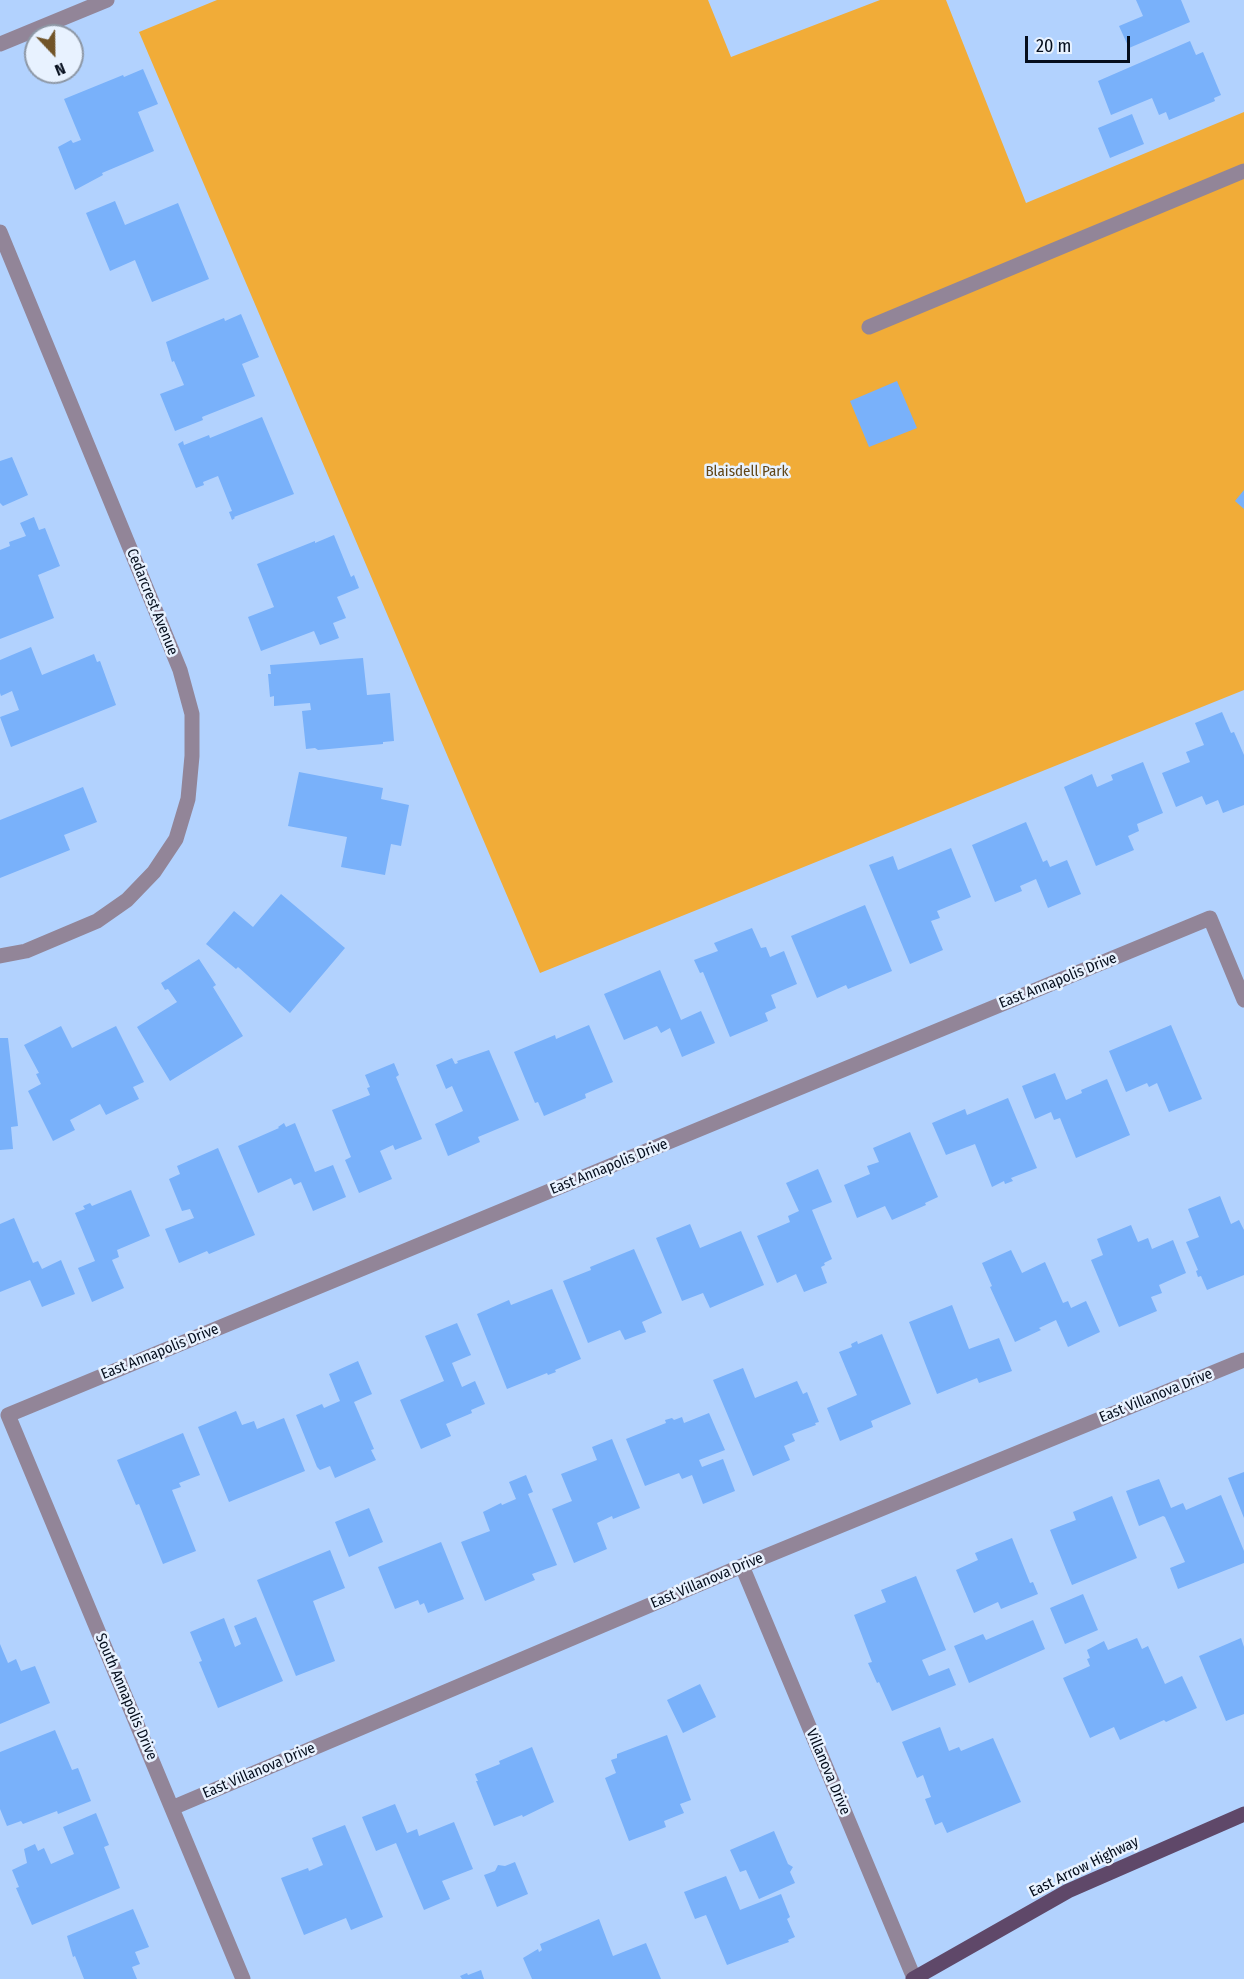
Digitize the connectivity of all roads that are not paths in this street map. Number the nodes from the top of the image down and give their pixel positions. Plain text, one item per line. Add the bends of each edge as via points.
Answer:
1 (107, 0) edge
2 (0, 44) edge
3 (1244, 171) edge
4 (0, 232) edge
5 (869, 327) dead end
6 (0, 956) edge
7 (1244, 1000) edge
8 (1244, 1360) edge
9 (8, 1415) joint
10 (742, 1566) junction
11 (172, 1808) junction
12 (1244, 1814) edge
13 (243, 1979) edge
14 (914, 1979) edge

1 - 2 street
3 - 5 street
4 - 6 street, Cedarcrest Avenue via 180,670 192,714 188,799 176,839 154,872 127,900 97,921 26,951
7 - 9 street, East Annapolis Drive via 1210,918
8 - 10 street, East Villanova Drive
9 - 11 street, South Annapolis Drive
10 - 11 street, East Villanova Drive
10 - 14 street, Villanova Drive
11 - 13 street, South Annapolis Drive
12 - 14 main road, East Arrow Highway via 1068,1891

